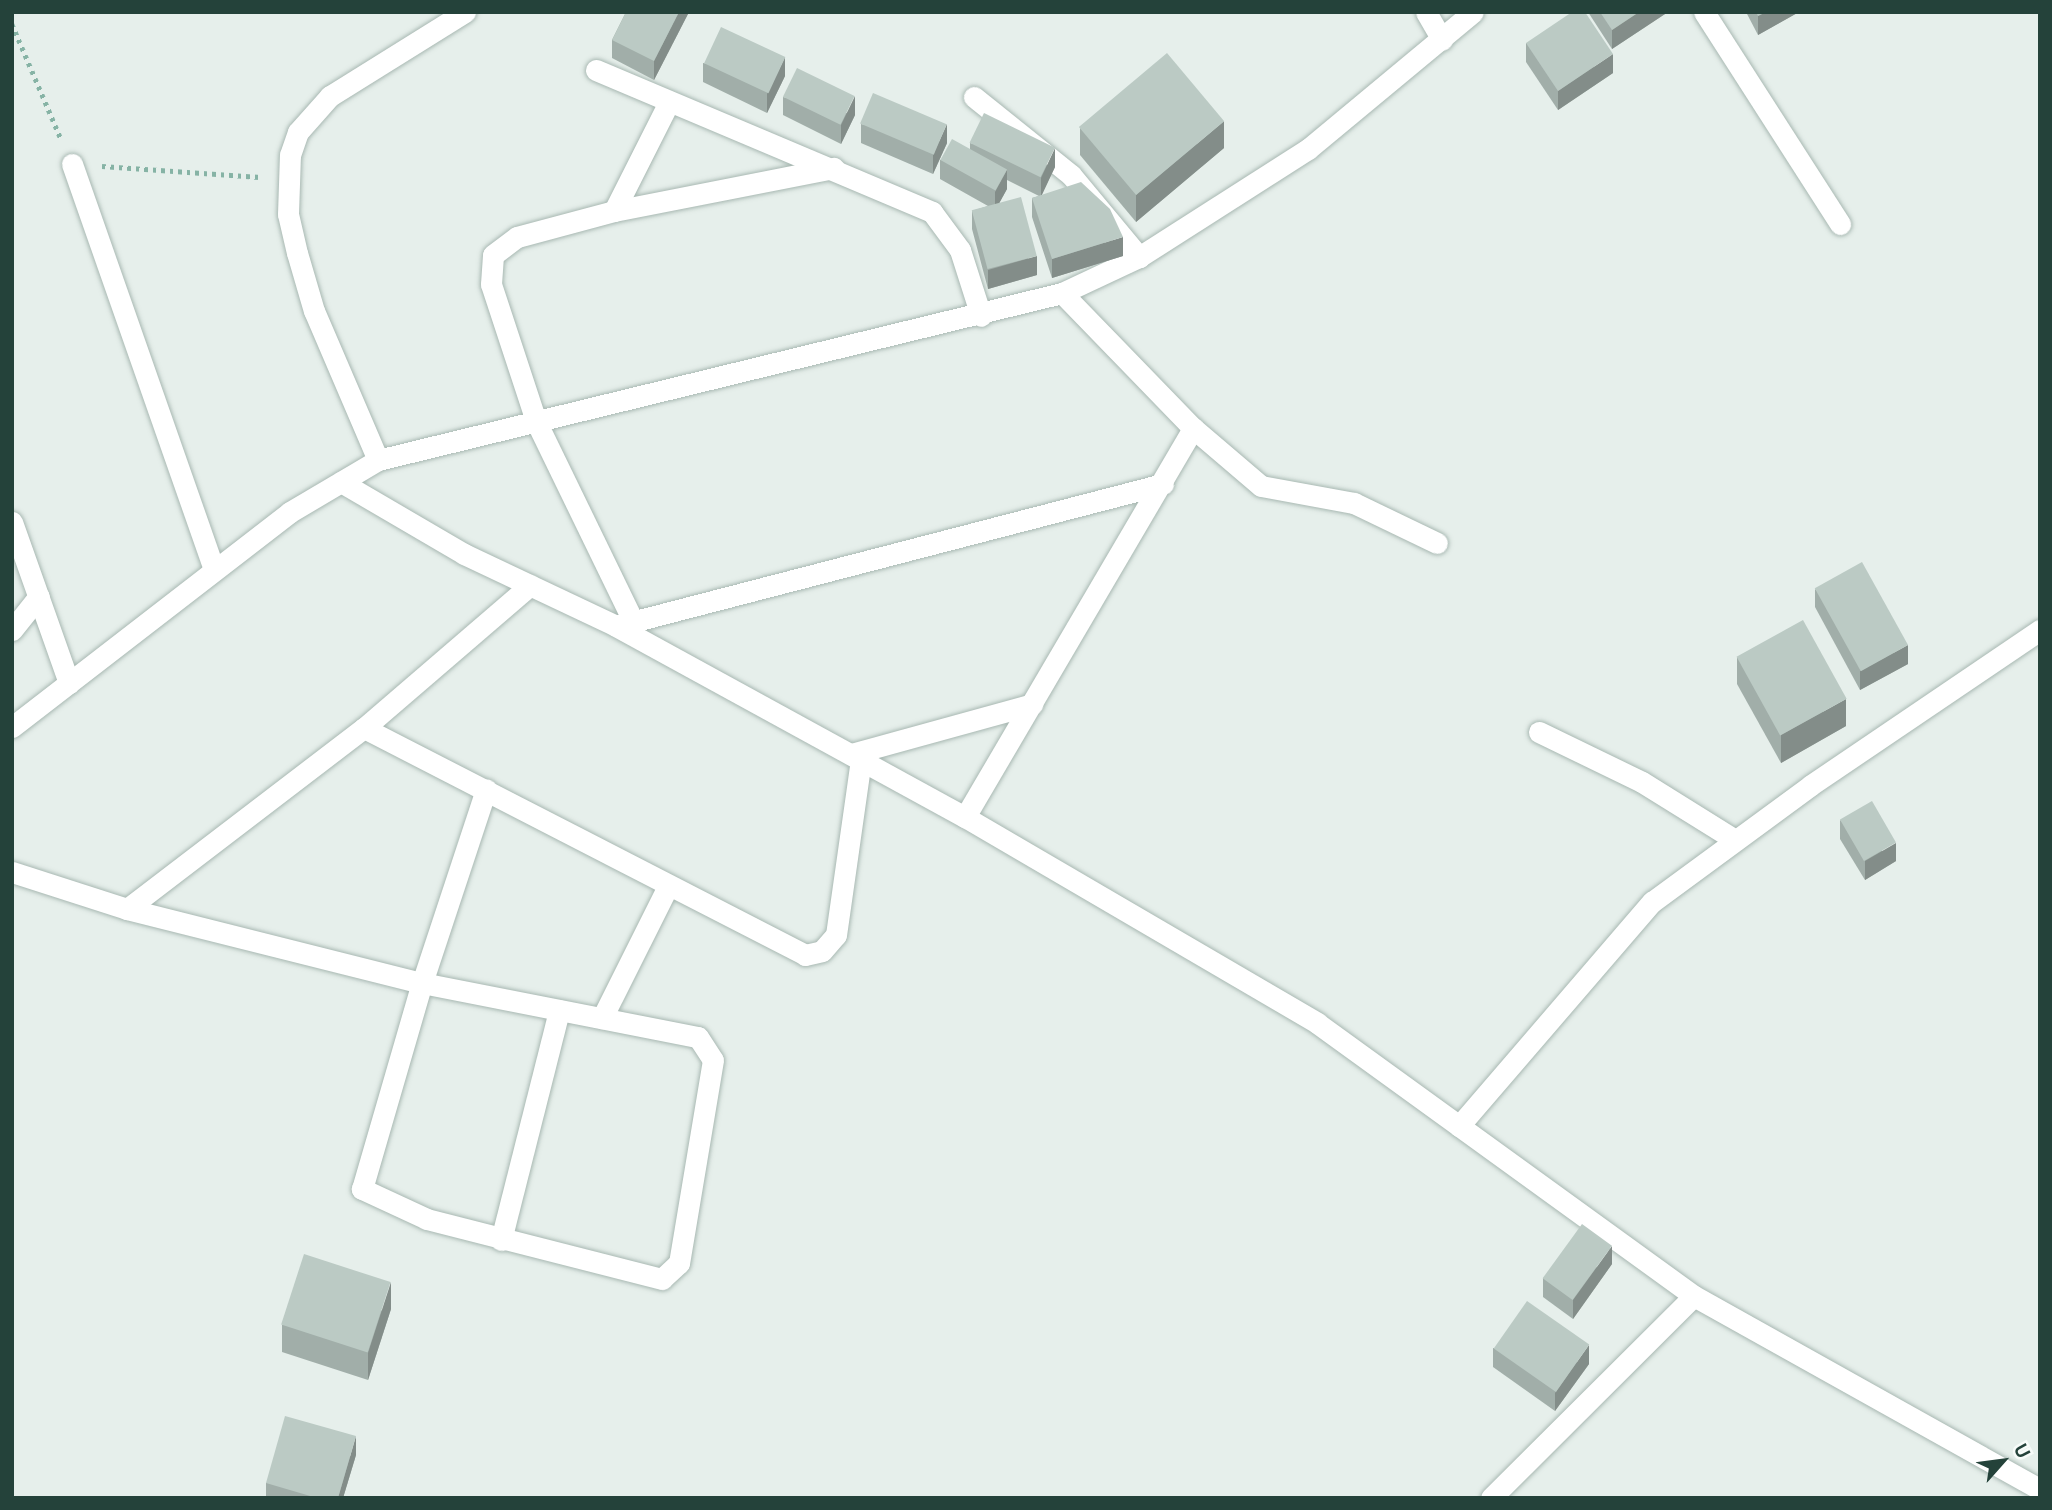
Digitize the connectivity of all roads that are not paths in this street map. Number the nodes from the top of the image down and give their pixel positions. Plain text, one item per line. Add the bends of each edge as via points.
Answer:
1 (465, 12) edge
2 (1426, 12) edge
3 (1473, 12) edge
4 (1704, 12) edge
5 (1442, 40) junction
6 (596, 70) dead end
7 (974, 97) dead end
8 (669, 102) junction
9 (72, 164) road end
10 (834, 169) junction
11 (614, 211) junction
12 (1840, 224) dead end
13 (1139, 257) junction
14 (1062, 293) junction
15 (981, 316) junction
16 (536, 421) junction
17 (1193, 428) junction
18 (378, 460) junction
19 (341, 482) junction
20 (1163, 484) junction
21 (12, 522) edge
22 (1437, 543) dead end
23 (214, 569) junction
24 (530, 585) junction
25 (39, 596) junction
26 (625, 624) junction
27 (12, 630) edge
28 (2040, 630) edge
29 (69, 683) junction
30 (1032, 704) junction
31 (12, 727) edge
32 (364, 728) junction
33 (1539, 733) dead end
34 (856, 757) junction
35 (486, 789) junction
36 (965, 817) junction
37 (1735, 840) junction
38 (12, 872) edge
39 (668, 886) junction
40 (127, 909) junction
41 (422, 982) junction
42 (559, 1010) junction
43 (603, 1018) junction
44 (1459, 1126) junction
45 (501, 1240) junction
46 (1693, 1296) junction
47 (2040, 1488) edge
48 (1491, 1498) edge

1 - 18 street via 330,96 298,132 287,180 288,214 314,311
2 - 5 street
3 - 5 street
4 - 12 street
5 - 13 street via 1308,149
6 - 8 street
7 - 13 street via 1071,175
8 - 10 street
8 - 11 street
9 - 23 street
10 - 11 street
10 - 15 street via 915,202 947,227 973,277
11 - 16 street via 517,237 493,255 491,284
13 - 14 street
14 - 15 street
14 - 17 street
15 - 16 street via 654,388
16 - 18 street
16 - 26 street
17 - 20 street
17 - 22 street via 1261,486 1354,503
18 - 19 street
19 - 23 street
19 - 24 street
20 - 26 street
20 - 30 street
21 - 25 street
23 - 29 street
24 - 26 street
24 - 32 street
25 - 27 street
25 - 29 street
26 - 34 street
28 - 37 street
29 - 31 street
30 - 34 street
30 - 36 street
32 - 35 street
32 - 40 street
33 - 37 street via 1642,782
34 - 36 street
34 - 39 street via 836,935 822,951 796,953
35 - 39 street
35 - 41 street
36 - 44 street via 1317,1023
37 - 44 street via 1622,932
38 - 40 street
39 - 43 street
40 - 41 street
41 - 42 street
41 - 45 street via 362,1189 427,1219
42 - 43 street
42 - 45 street
43 - 45 street via 698,1037 710,1047 713,1060 679,1263 662,1279
44 - 46 street
46 - 47 street
46 - 48 street

